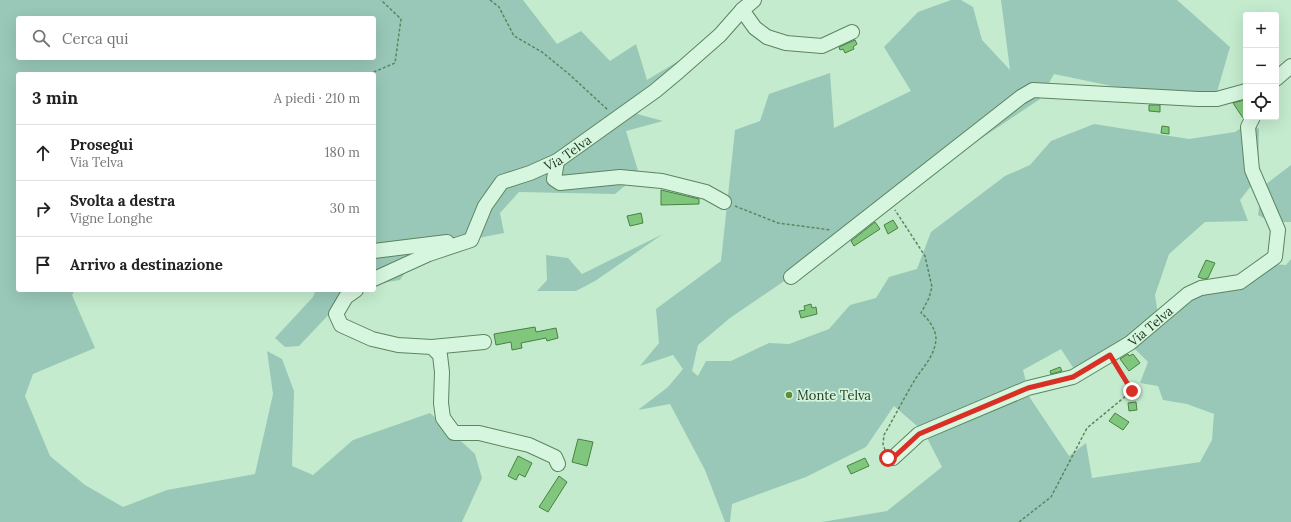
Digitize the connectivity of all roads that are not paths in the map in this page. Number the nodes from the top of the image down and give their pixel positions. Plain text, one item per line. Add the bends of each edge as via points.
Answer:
1 (754, 0) edge
2 (742, 10) junction
3 (852, 32) dead end
4 (1291, 66) edge
5 (1279, 76) edge
6 (1243, 91) edge
7 (1252, 120) edge
8 (557, 160) junction
9 (724, 202) road end
10 (471, 240) junction
11 (376, 251) edge
12 (791, 277) dead end
13 (376, 278) edge
14 (353, 292) edge
15 (484, 342) dead end
16 (432, 347) junction
17 (893, 458) road end
18 (558, 464) dead end

1 - 2 street, Via Telva
2 - 3 street via 755,28 768,37 786,43 822,46
2 - 8 street, Via Telva via 680,71
4 - 5 street
6 - 12 street via 1217,99 1198,99 1033,90
7 - 17 street, Via Telva via 1248,127 1252,170 1278,230 1275,257 1240,282 1201,288 1188,294 1130,343 1073,377 1028,388 919,434
8 - 9 street via 554,180 560,183 620,177 662,181 706,192
8 - 10 street, Via Telva via 530,173 502,182 485,206
10 - 11 street
10 - 13 street via 429,254
14 - 16 street via 346,297 336,314 341,325 372,339
15 - 16 street
16 - 18 street via 440,355 443,418 454,433 479,432 529,445 555,457

